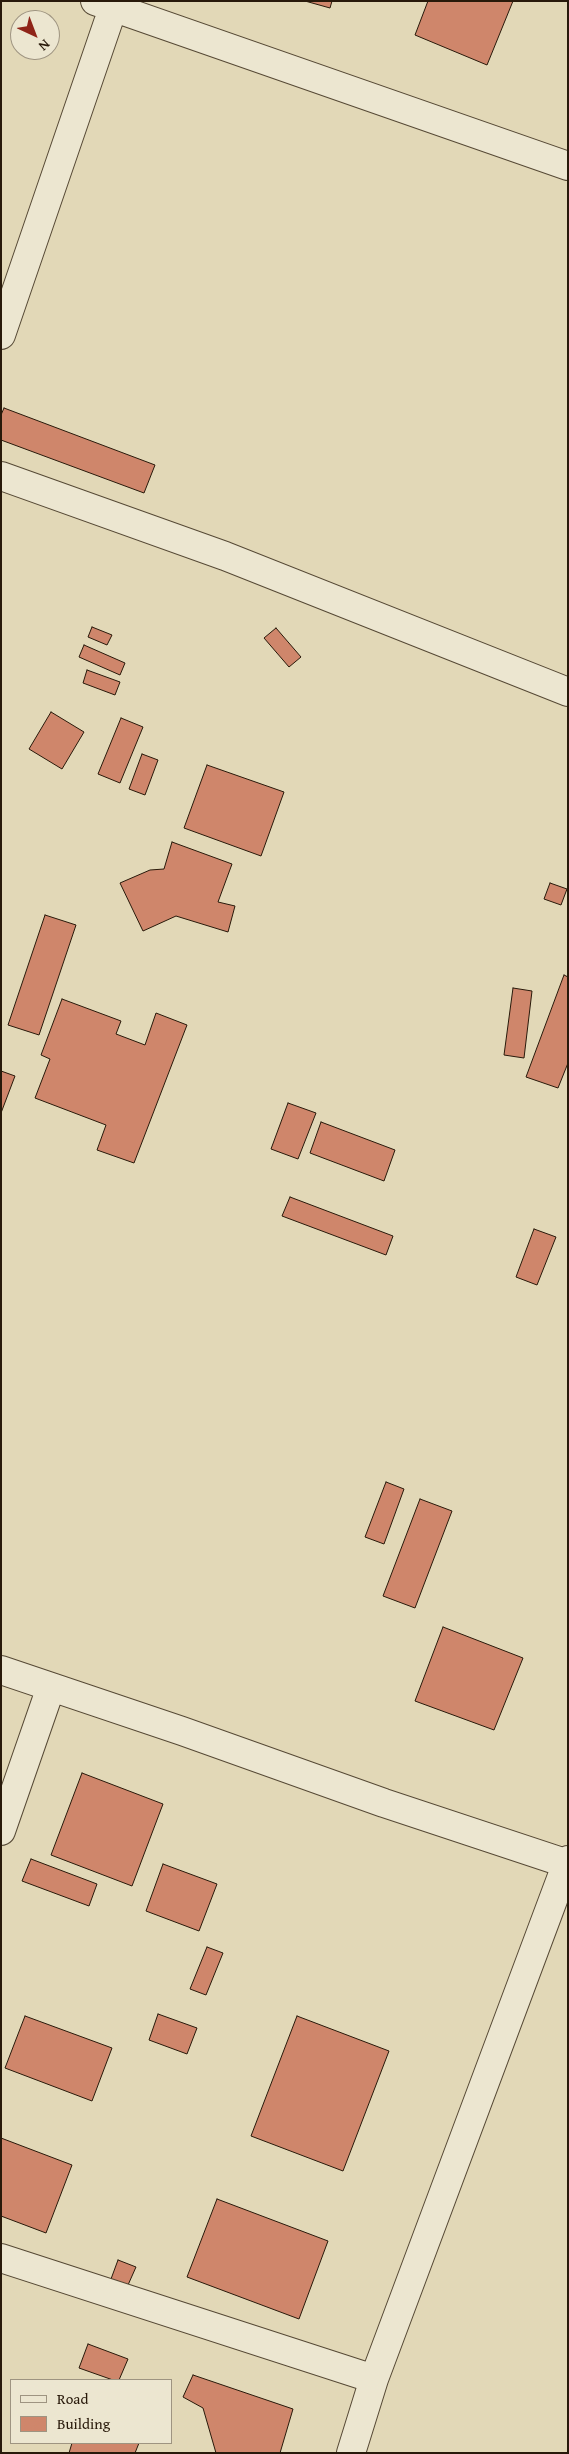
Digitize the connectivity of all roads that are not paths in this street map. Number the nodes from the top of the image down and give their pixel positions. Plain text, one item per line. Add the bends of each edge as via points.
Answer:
1 (104, 4) edge
2 (568, 166) edge
3 (1, 335) edge
4 (1, 476) edge
5 (568, 692) edge
6 (1, 1670) edge
7 (51, 1687) junction
8 (1, 1830) edge
9 (567, 1863) edge
10 (1, 2258) edge
11 (374, 2379) junction
12 (351, 2453) edge

1 - 2 street
1 - 3 street
4 - 5 street via 224,556
6 - 7 street
7 - 8 street
7 - 9 street
9 - 11 street
10 - 11 street
11 - 12 street

